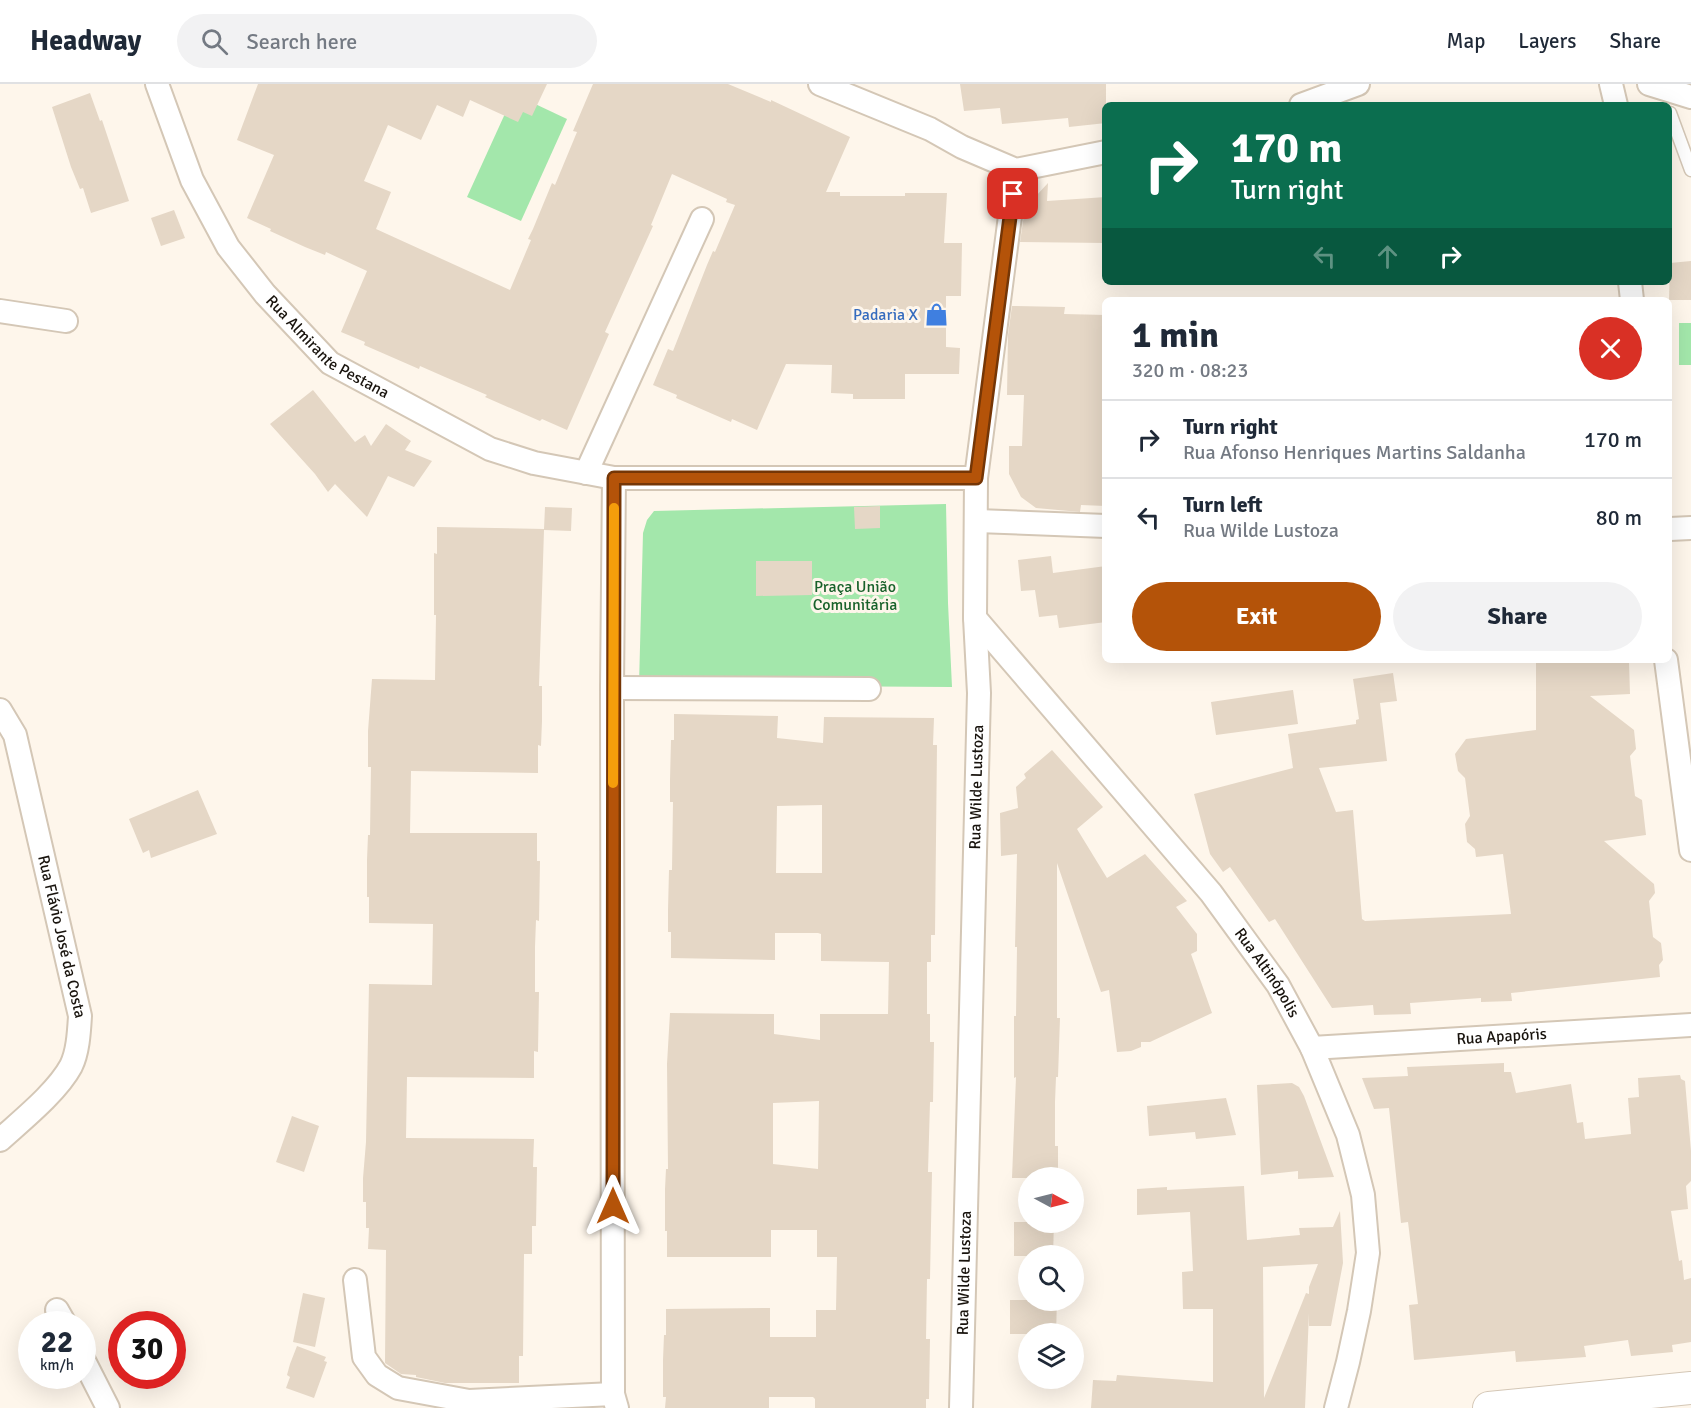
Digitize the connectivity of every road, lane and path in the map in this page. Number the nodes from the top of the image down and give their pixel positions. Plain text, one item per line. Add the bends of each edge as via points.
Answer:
1 (156, 84) edge
2 (820, 84) edge
3 (1358, 84) edge
4 (1611, 84) edge
5 (1659, 92) edge
6 (1691, 97) edge
7 (1309, 102) edge
8 (1615, 102) edge
9 (1672, 118) edge
10 (1102, 153) edge
11 (1016, 170) junction
12 (1691, 170) edge
13 (702, 219) dead end
14 (0, 311) edge
15 (66, 321) dead end
16 (586, 473) junction
17 (614, 478) junction
18 (976, 478) junction
19 (977, 521) junction
20 (1102, 526) edge
21 (1691, 528) edge
22 (1672, 529) edge
23 (975, 618) junction
24 (1666, 663) edge
25 (612, 688) junction
26 (869, 689) dead end
27 (0, 710) edge
28 (1691, 850) edge
29 (1691, 1026) edge
30 (1312, 1048) junction
31 (0, 1140) edge
32 (355, 1280) dead end
33 (96, 1384) edge
34 (1691, 1388) edge
35 (615, 1401) edge
36 (108, 1408) edge
37 (962, 1408) edge
38 (1336, 1408) edge
39 (1489, 1408) edge

1 - 16 street, Rua Almirante Pestana via 192,180 228,247 265,294 330,363 490,449
2 - 11 street
3 - 7 street
4 - 8 street
5 - 6 street
9 - 12 lane
10 - 11 street
11 - 18 street, Rua Wilde Lustoza
13 - 16 street
14 - 15 street
16 - 17 street, Rua Almirante Pestana
17 - 18 street, Rua Almirante Pestana
17 - 25 street
18 - 19 street, Rua Wilde Lustoza
19 - 20 street
19 - 23 street, Rua Wilde Lustoza
21 - 22 street
23 - 30 street, Rua Altinópolis via 1210,893 1278,985
23 - 37 street, Rua Wilde Lustoza via 979,693
24 - 28 street
25 - 26 street
25 - 35 street
27 - 31 street, Rua Flávio José da Costa via 15,735 80,1016 72,1065 58,1085
29 - 30 street, Rua Apapóris
30 - 38 street, Rua Altinópolis via 1348,1135 1363,1196 1368,1253
32 - 35 street via 364,1357 377,1375 398,1388 469,1401
33 - 36 street
34 - 39 main road

